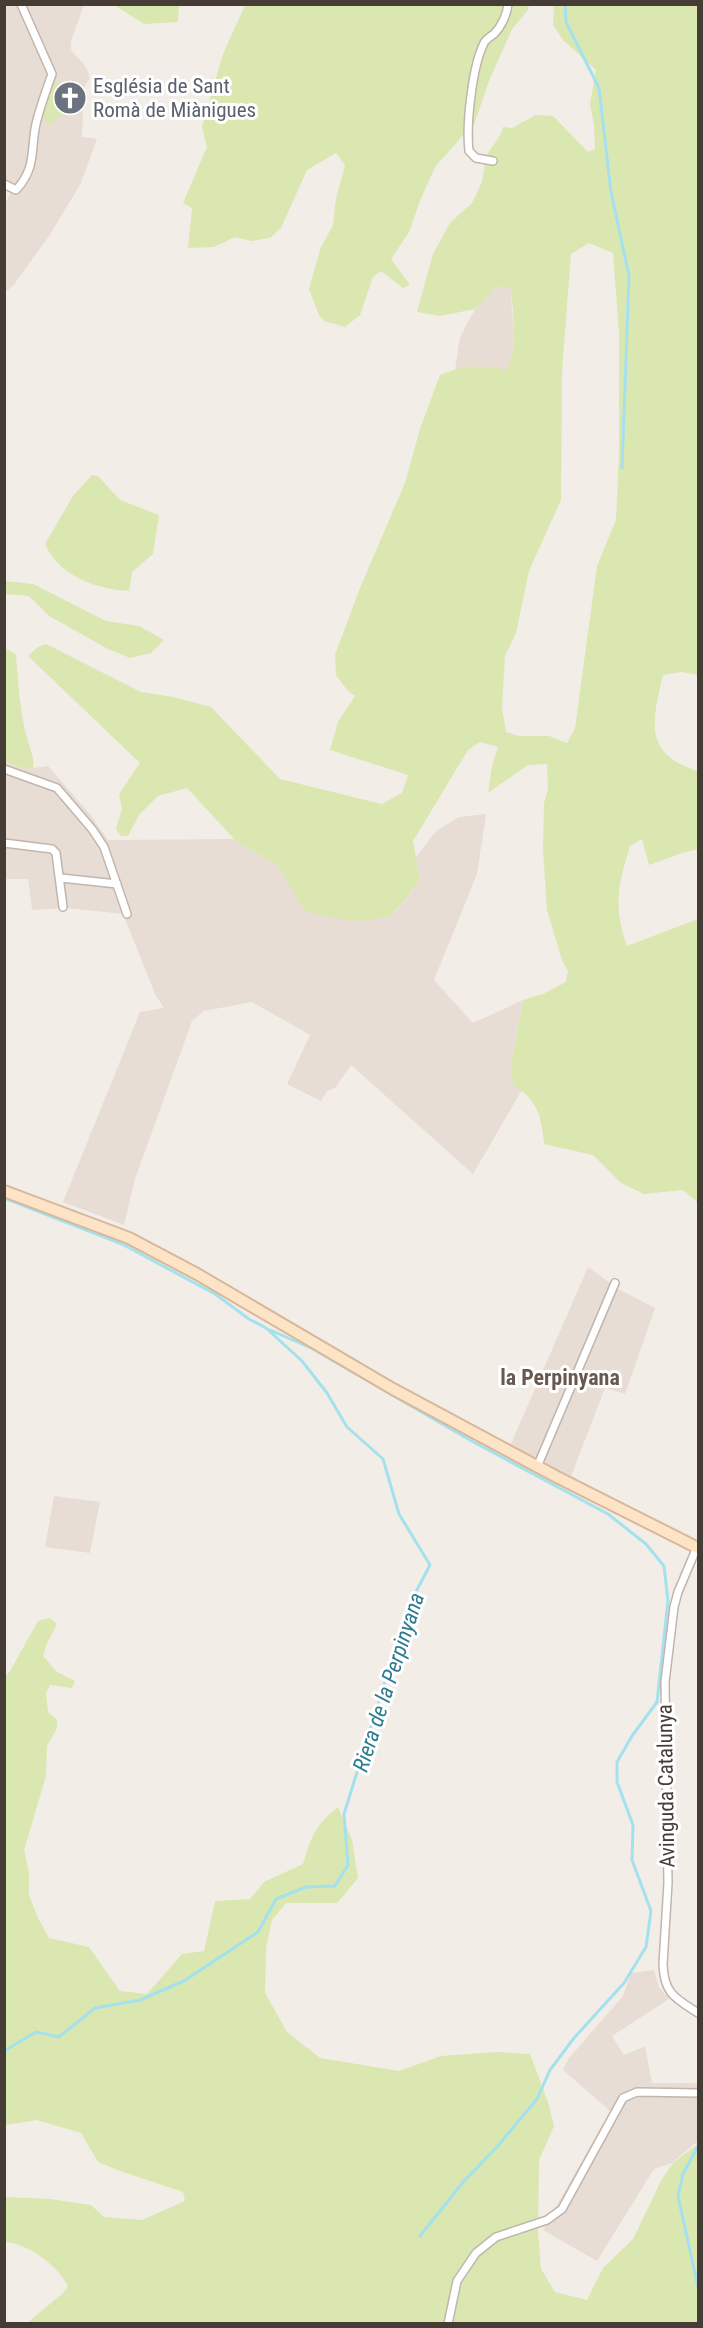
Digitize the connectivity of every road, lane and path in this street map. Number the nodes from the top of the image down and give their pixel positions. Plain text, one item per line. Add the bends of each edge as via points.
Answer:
1 (21, 4) edge
2 (508, 4) edge
3 (493, 161) dead end
4 (4, 184) edge
5 (4, 769) edge
6 (4, 843) edge
7 (61, 878) junction
8 (117, 884) junction
9 (63, 908) dead end
10 (127, 914) dead end
11 (4, 1191) edge
12 (615, 1283) dead end
13 (537, 1467) junction
14 (698, 1548) edge
15 (699, 2013) edge
16 (699, 2093) edge
17 (448, 2324) edge

1 - 4 street via 52,74 35,126 32,164 25,181 16,190
2 - 3 street via 495,33 484,41 469,116 469,151 476,158
5 - 8 street via 57,788 104,847
6 - 7 street via 52,849
7 - 8 street
7 - 9 street
8 - 10 street
11 - 13 street via 129,1238
12 - 13 street
13 - 14 street
14 - 15 street, Avinguda Catalunya via 674,1607 665,1682 668,1883 663,1977 669,1991
16 - 17 street via 637,2092 623,2098 562,2209 547,2220 496,2237 476,2253 457,2281

